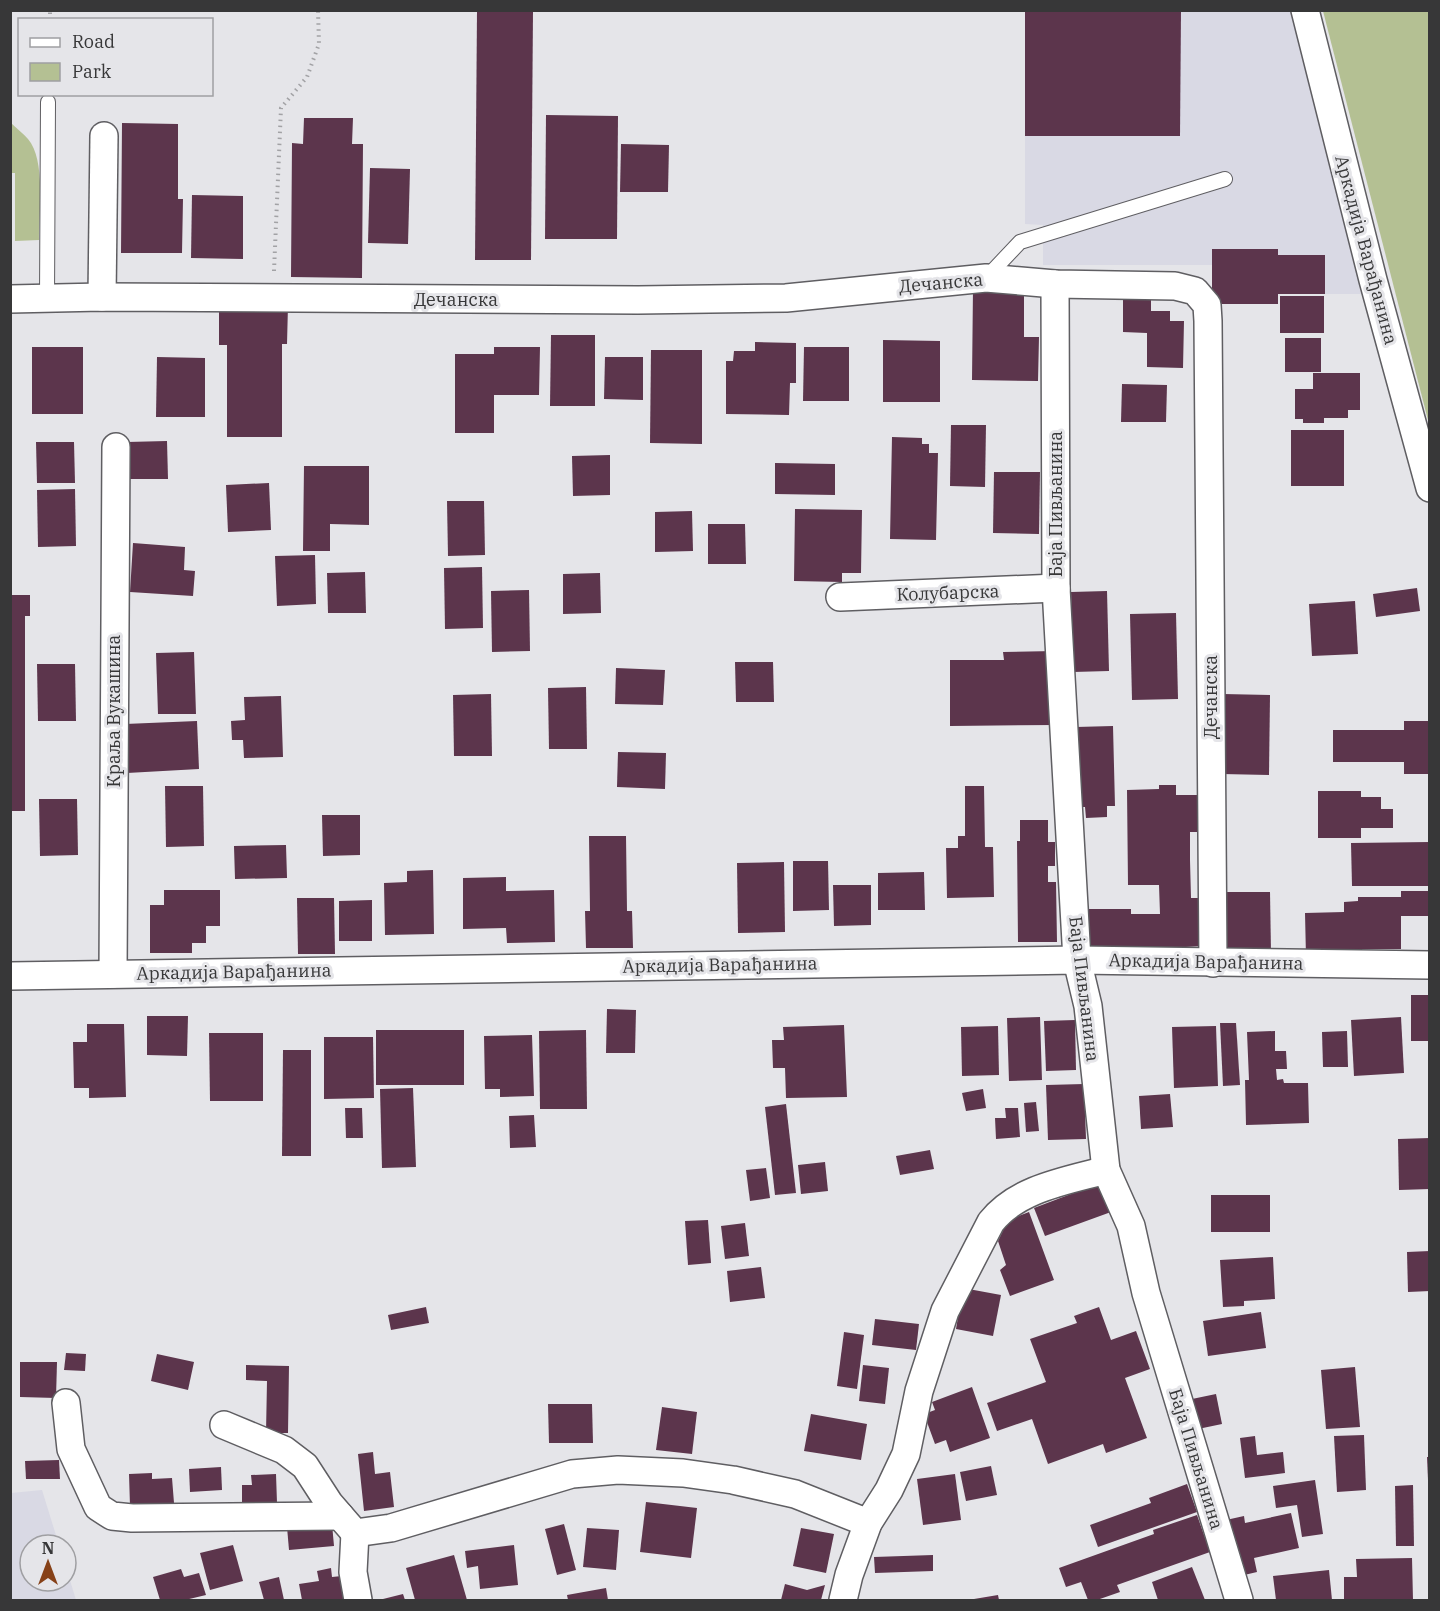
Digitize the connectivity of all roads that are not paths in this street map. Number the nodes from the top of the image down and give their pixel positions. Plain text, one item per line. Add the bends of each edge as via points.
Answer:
1 (1305, 10) edge
2 (48, 102) dead end
3 (104, 136) dead end
4 (1225, 179) dead end
5 (986, 278) junction
6 (1056, 284) junction
7 (102, 297) junction
8 (10, 299) edge
9 (47, 299) junction
10 (116, 447) dead end
11 (1430, 488) edge
12 (1056, 588) junction
13 (840, 597) dead end
14 (1077, 960) junction
15 (1213, 963) junction
16 (1430, 965) edge
17 (112, 974) junction
18 (10, 976) edge
19 (1106, 1170) junction
20 (66, 1403) dead end
21 (224, 1425) dead end
22 (868, 1523) junction
23 (348, 1525) junction
24 (358, 1600) edge
25 (843, 1600) edge
26 (1239, 1600) edge

1 - 11 street, Аркадија Варађанина
2 - 9 lane
3 - 7 street
4 - 5 lane via 1020,242
5 - 6 street, Дечанска
5 - 7 street, Дечанска via 786,298
6 - 12 street, Баја Пивљанина
6 - 15 street, Дечанска via 1175,286 1195,291 1207,305
7 - 9 street, Дечанска
8 - 9 street, Дечанска
10 - 17 street, Краља Вукашина
12 - 13 street, Колубарска
12 - 14 street, Баја Пивљанина
14 - 15 street, Аркадија Варађанина
14 - 17 street, Аркадија Варађанина
14 - 19 street, Баја Пивљанина via 1088,1006
15 - 16 street, Аркадија Варађанина
17 - 18 street, Аркадија Варађанина
19 - 22 street via 1032,1192 1000,1211 992,1222 945,1311 918,1391 906,1455
19 - 26 street, Баја Пивљанина via 1131,1226 1146,1293
20 - 23 street via 71,1449 98,1507 112,1516
21 - 23 street via 284,1450 305,1466
22 - 23 street via 795,1494 733,1480 618,1470 572,1474 391,1527
22 - 25 street
23 - 24 street

